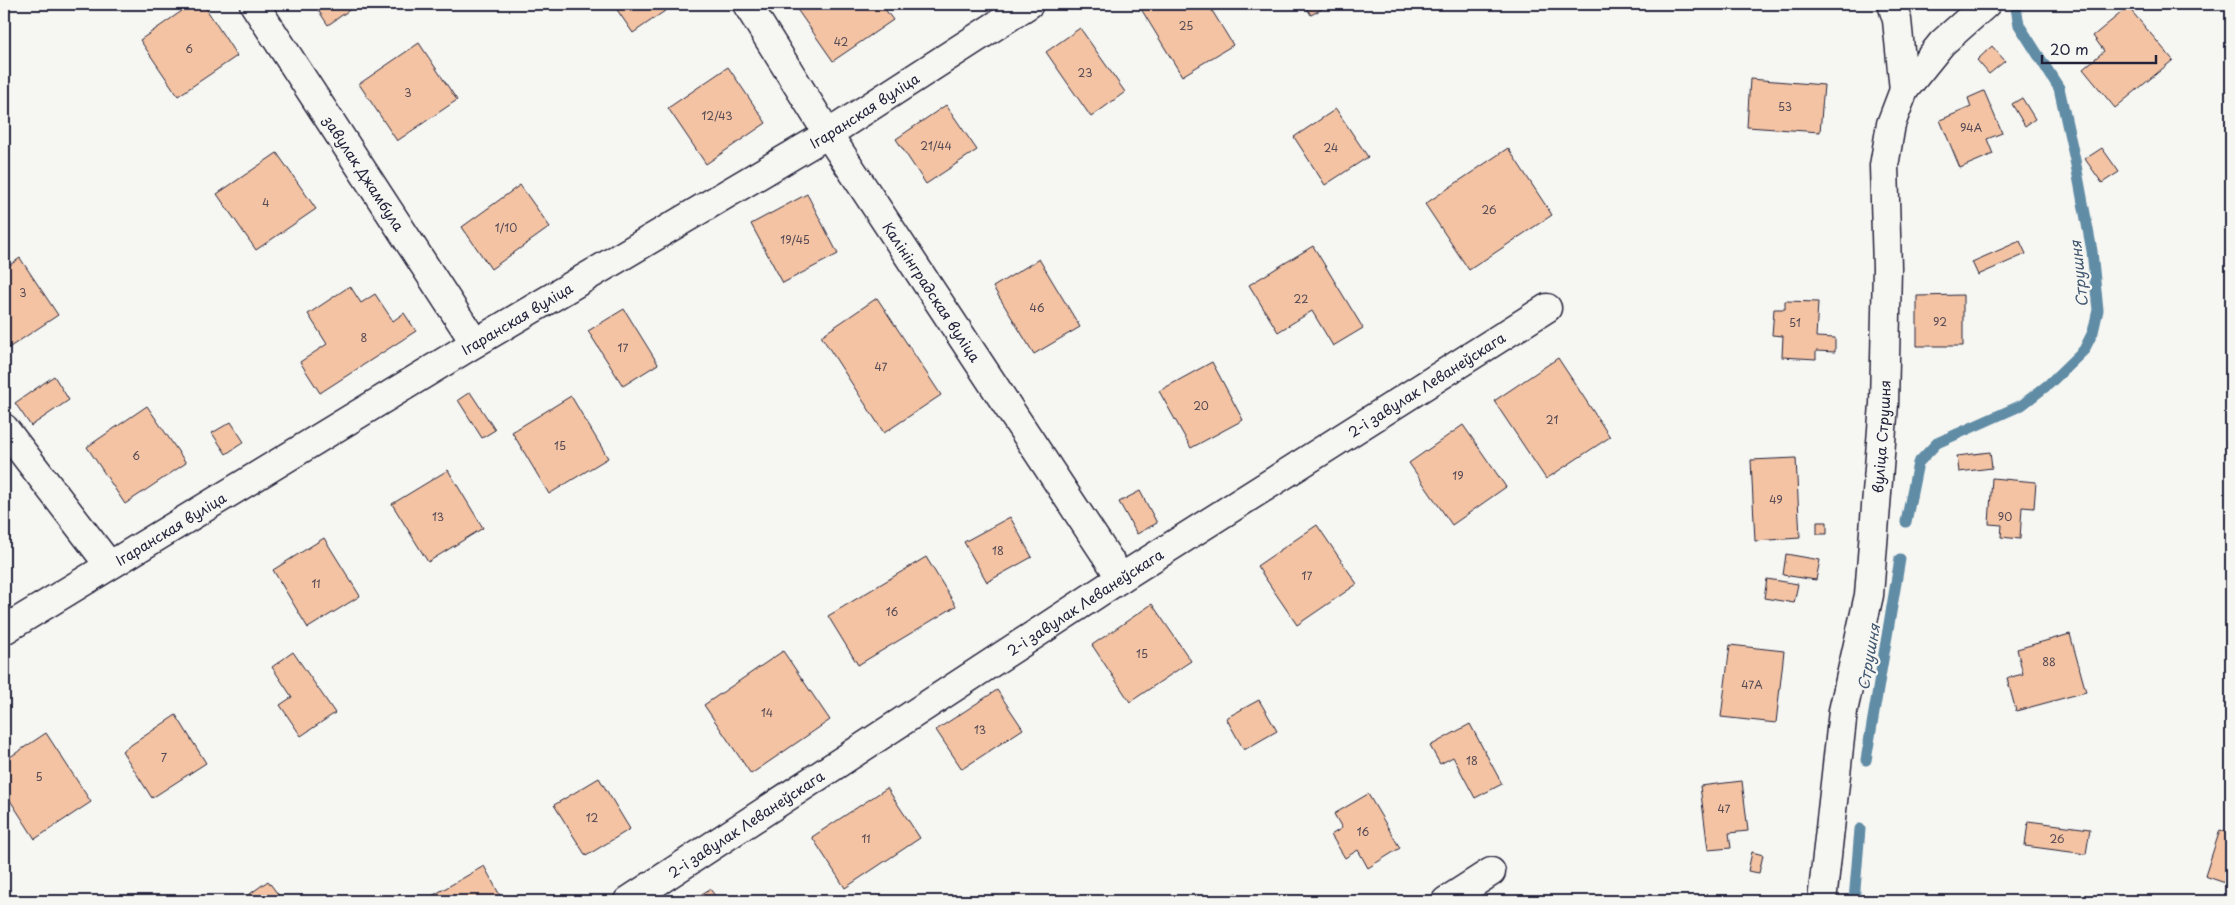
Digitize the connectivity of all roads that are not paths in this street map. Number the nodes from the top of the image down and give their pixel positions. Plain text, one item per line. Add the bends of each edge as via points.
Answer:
1 (254, 4) edge
2 (747, 4) edge
3 (1029, 4) edge
4 (1892, 4) edge
5 (1986, 4) edge
6 (1904, 90) junction
7 (828, 134) junction
8 (1547, 308) dead end
9 (475, 343) junction
10 (4, 428) edge
11 (109, 565) junction
12 (1122, 578) junction
13 (4, 630) edge
14 (1491, 872) dead end
15 (628, 901) edge
16 (1446, 901) edge
17 (1822, 901) edge

1 - 9 street, завулак Джамбула
2 - 7 street, Калінінградская вуліца
3 - 7 street, Ігаранская вуліца
4 - 6 street via 1897,20
5 - 6 street, вуліца Струшня via 1942,43
6 - 17 street, вуліца Струшня via 1891,124 1884,166 1887,268 1884,404 1869,595 1844,711
7 - 9 street, Ігаранская вуліца
7 - 12 street, Калінінградская вуліца
8 - 12 street, 2-і завулак Леванеўскага
9 - 11 street, Ігаранская вуліца
10 - 11 street
11 - 13 street, Ігаранская вуліца
12 - 15 street, 2-і завулак Леванеўскага
14 - 16 street

